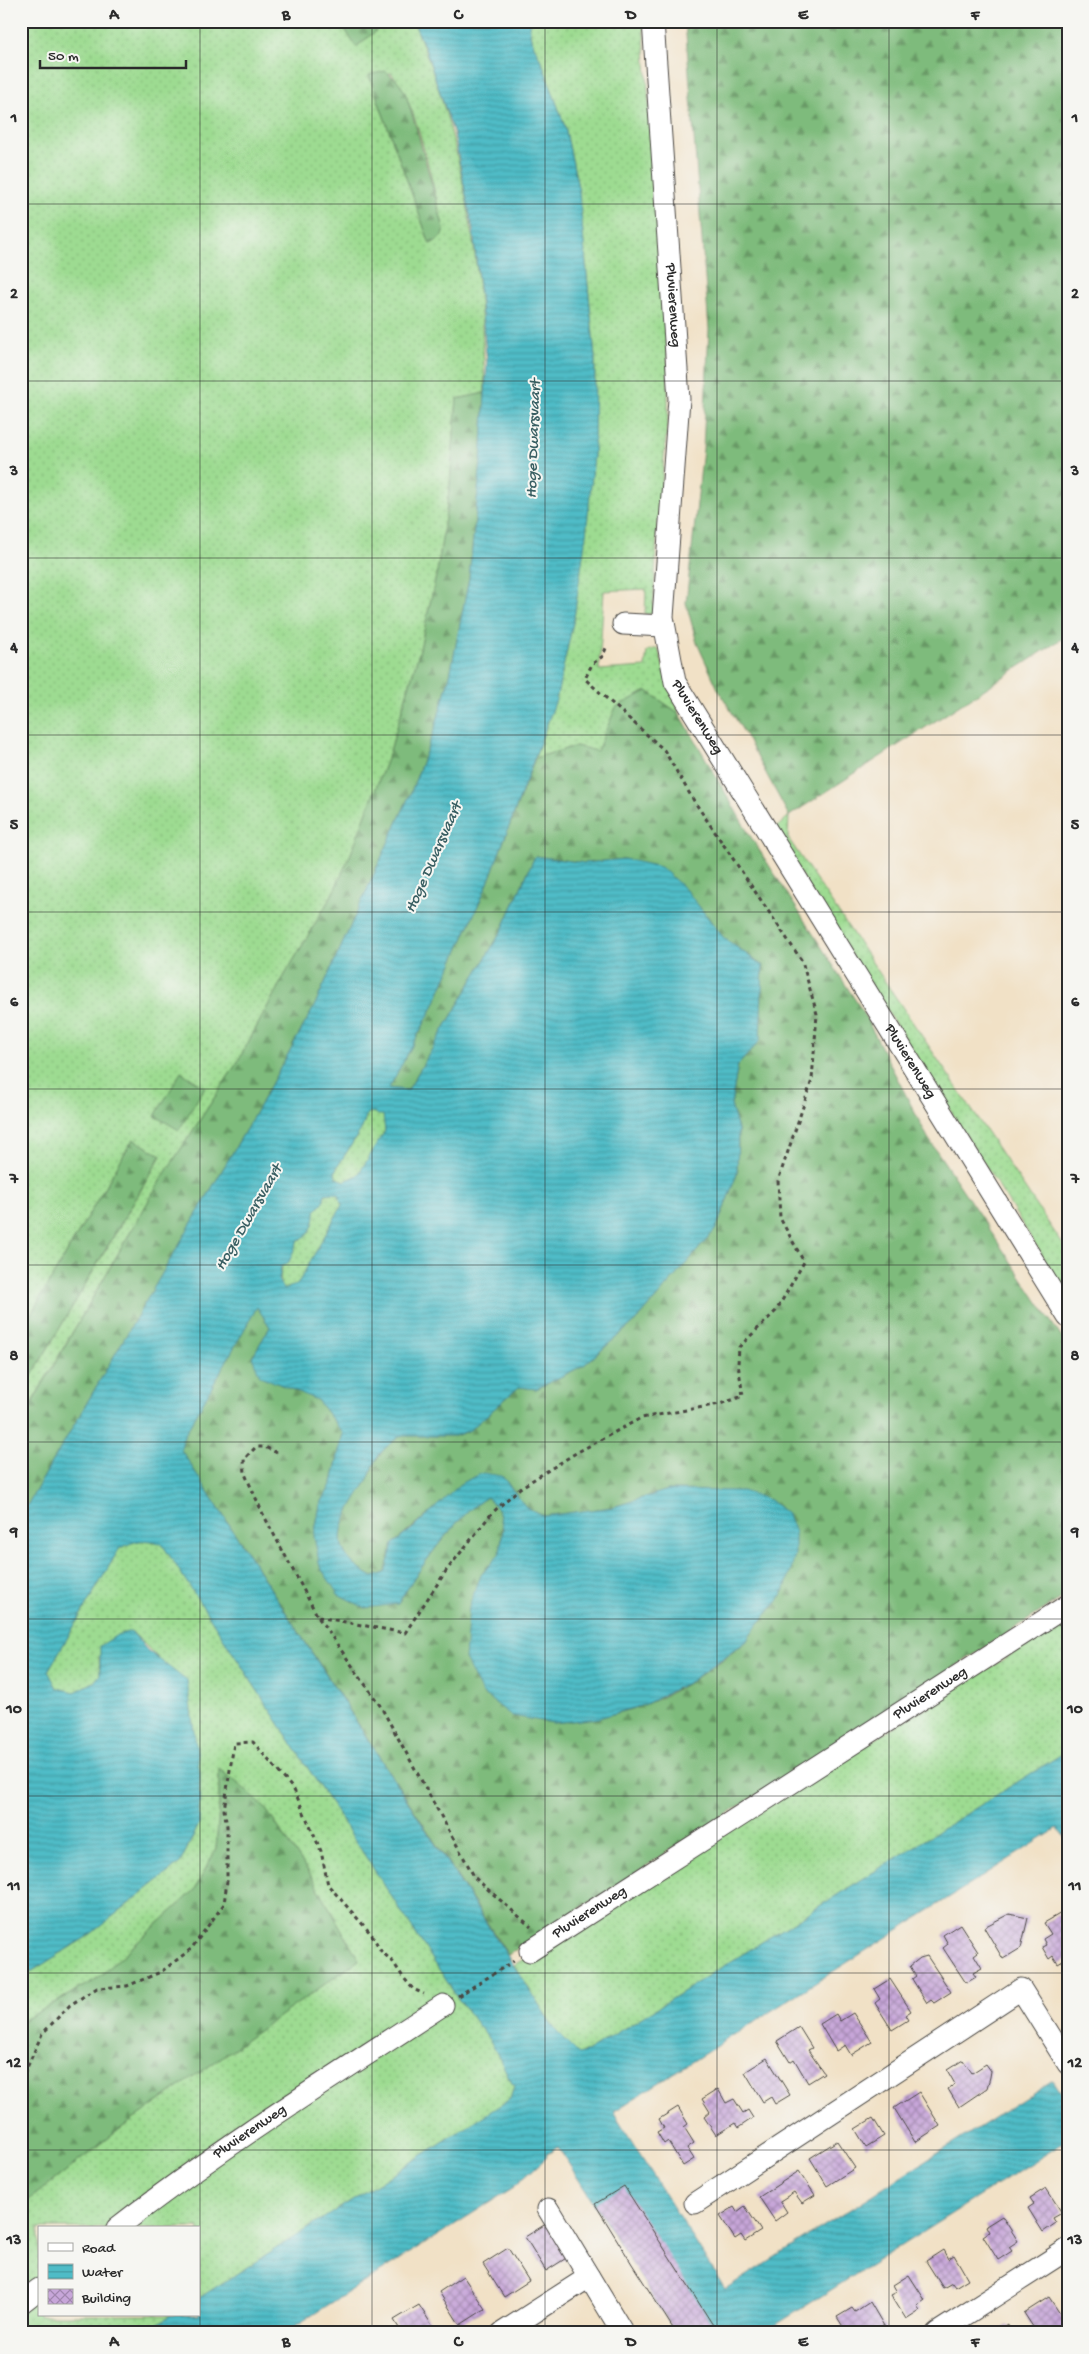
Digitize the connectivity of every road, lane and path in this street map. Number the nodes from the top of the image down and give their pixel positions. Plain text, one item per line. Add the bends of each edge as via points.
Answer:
1 (653, 21) edge
2 (623, 624) dead end
3 (664, 626) junction
4 (606, 648) dead end
5 (1068, 1317) edge
6 (277, 1453) dead end
7 (1068, 1605) edge
8 (318, 1617) junction
9 (538, 1946) junction
10 (444, 2005) junction
11 (1068, 2064) edge
12 (21, 2081) edge
13 (695, 2203) dead end
14 (548, 2209) dead end
15 (120, 2226) edge
16 (1068, 2249) edge
17 (589, 2277) junction
18 (38, 2290) edge
19 (21, 2303) edge
20 (502, 2333) edge
21 (623, 2333) edge
22 (937, 2333) edge

1 - 3 street, Pluvierenweg via 679,399
2 - 3 street
3 - 5 street, Pluvierenweg via 675,682
4 - 8 path via 603,656 592,664 586,679 664,750 694,801 802,961 817,1014 812,1080 778,1181 780,1218 804,1262 776,1311 739,1347 743,1396 720,1404 641,1418 520,1488 492,1512 446,1571 405,1633
6 - 8 path via 256,1447 244,1459 245,1474
7 - 9 street, Pluvierenweg
8 - 9 path via 381,1707 475,1878
9 - 10 path
10 - 12 path via 439,1997 413,1988 328,1885 321,1851 294,1790 253,1742 234,1744 224,1810 227,1826 224,1904 191,1949 160,1972 127,1986 97,1988 70,2005 42,2034
10 - 15 street, Pluvierenweg via 255,2128
11 - 13 street via 1021,1989
14 - 17 street
16 - 22 street
17 - 20 street
17 - 21 street
18 - 19 street

